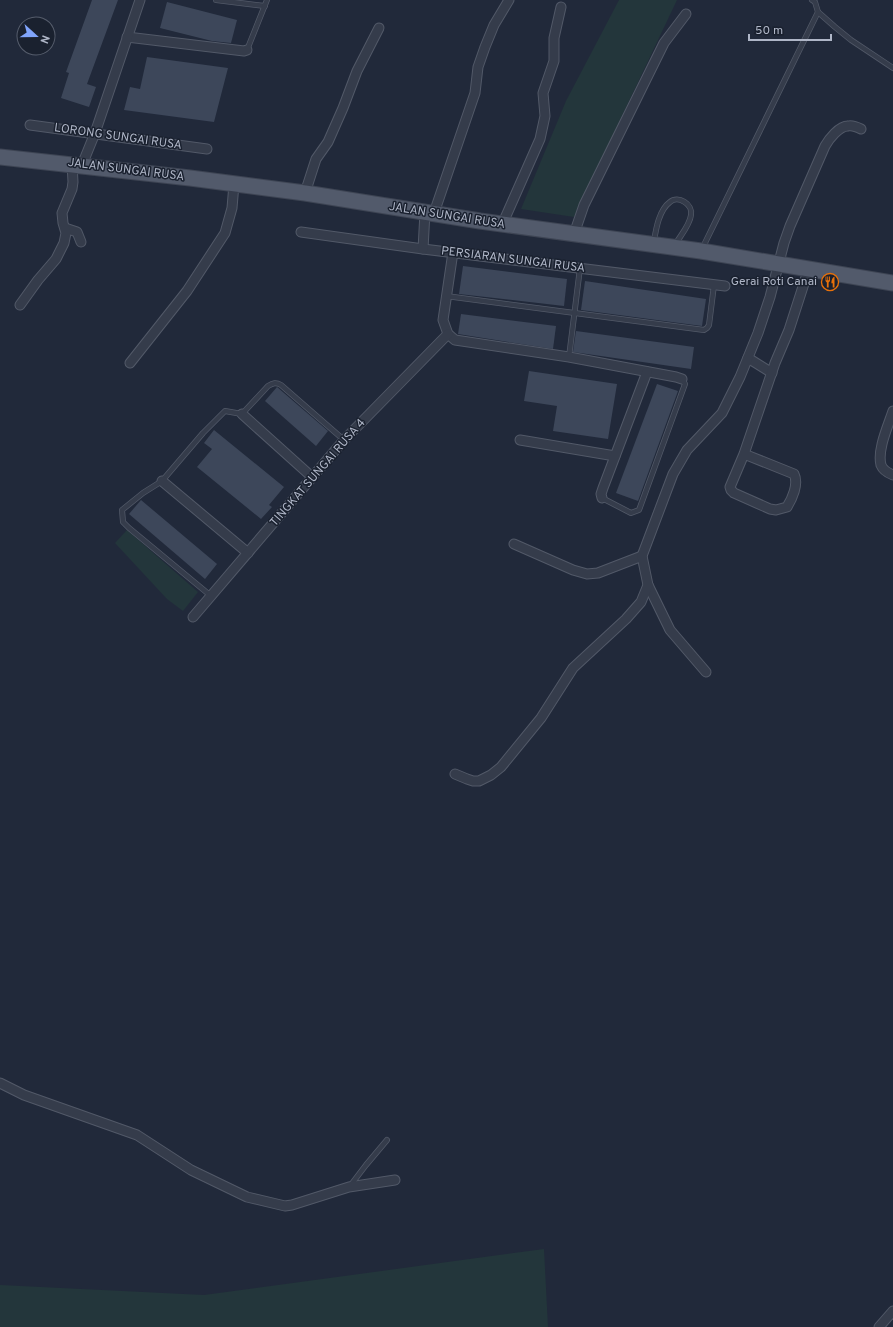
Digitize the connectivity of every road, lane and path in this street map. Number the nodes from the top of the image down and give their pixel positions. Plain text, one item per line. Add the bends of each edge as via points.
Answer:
1 (140, 0) edge
2 (216, 0) edge
3 (267, 0) edge
4 (509, 0) edge
5 (814, 1) edge
6 (265, 6) junction
7 (561, 7) dead end
8 (818, 12) junction
9 (686, 14) dead end
10 (379, 28) dead end
11 (127, 38) junction
12 (247, 50) joint
13 (893, 68) edge
14 (30, 125) dead end
15 (861, 128) dead end
16 (95, 133) junction
17 (207, 149) dead end
18 (0, 156) edge
19 (77, 165) junction
20 (234, 184) junction
21 (304, 193) junction
22 (429, 213) junction
23 (502, 225) junction
24 (65, 228) junction
25 (301, 232) dead end
26 (574, 234) junction
27 (81, 242) dead end
28 (654, 245) junction
29 (674, 248) junction
30 (423, 249) junction
31 (701, 251) junction
32 (453, 252) junction
33 (779, 263) junction
34 (580, 268) junction
35 (809, 268) junction
36 (893, 283) edge
37 (714, 285) junction
38 (725, 286) dead end
39 (446, 296) junction
40 (20, 305) dead end
41 (574, 312) junction
42 (448, 334) junction
43 (569, 357) junction
44 (748, 358) junction
45 (130, 363) dead end
46 (647, 372) junction
47 (772, 373) junction
48 (682, 380) joint
49 (893, 411) edge
50 (242, 414) junction
51 (344, 440) junction
52 (520, 440) dead end
53 (744, 454) junction
54 (615, 456) junction
55 (893, 475) edge
56 (312, 477) junction
57 (162, 481) junction
58 (602, 498) joint
59 (514, 544) dead end
60 (248, 553) junction
61 (642, 556) junction
62 (648, 585) junction
63 (211, 596) junction
64 (193, 617) dead end
65 (706, 672) dead end
66 (455, 774) dead end
67 (0, 1083) edge
68 (387, 1140) dead end
69 (395, 1180) dead end
70 (349, 1187) junction
71 (893, 1311) edge
72 (879, 1327) edge

1 - 11 street
2 - 6 lane
3 - 6 lane
4 - 22 street via 494,26 478,67 475,93
5 - 8 lane
6 - 12 lane
7 - 23 street via 554,38 554,61 543,93 545,116 540,139
8 - 13 lane via 851,40
8 - 31 lane
9 - 26 street via 664,44 584,206
10 - 21 street via 356,71 328,142 316,159
11 - 12 street
11 - 16 street
14 - 16 street, LORONG SUNGAI RUSA
15 - 33 street via 844,126 828,140 790,226
16 - 17 street, LORONG SUNGAI RUSA
16 - 19 street
18 - 19 main road, JALAN SUNGAI RUSA
19 - 20 main road, JALAN SUNGAI RUSA
19 - 24 street via 72,188 62,213
20 - 21 main road, JALAN SUNGAI RUSA
20 - 45 street via 232,208 222,238 187,291
21 - 22 main road, JALAN SUNGAI RUSA
22 - 23 main road, JALAN SUNGAI RUSA
22 - 30 street
23 - 26 main road, JALAN SUNGAI RUSA
24 - 27 street via 77,232
24 - 40 street via 66,238 62,249
25 - 30 street, PERSIARAN SUNGAI RUSA
26 - 28 main road, JALAN SUNGAI RUSA
28 - 29 main road, JALAN SUNGAI RUSA
28 - 29 lane via 656,229 665,208 669,202 677,200 688,204 692,214
29 - 31 main road, JALAN SUNGAI RUSA
30 - 32 street, PERSIARAN SUNGAI RUSA
31 - 33 main road, JALAN SUNGAI RUSA
32 - 34 street, PERSIARAN SUNGAI RUSA
32 - 39 street
33 - 35 main road, JALAN SUNGAI RUSA
33 - 44 street via 768,304
34 - 37 street, PERSIARAN SUNGAI RUSA
34 - 41 lane
35 - 36 main road, JALAN SUNGAI RUSA
35 - 47 street
37 - 38 street, PERSIARAN SUNGAI RUSA
37 - 41 lane via 709,325 704,330
39 - 41 lane
39 - 42 street via 443,320
41 - 43 lane
42 - 43 street via 459,341
42 - 51 street, TINGKAT SUNGAI RUSA 4
43 - 46 street
44 - 47 street
44 - 61 street via 722,413 681,458
46 - 48 street
46 - 54 street
47 - 53 street
48 - 58 lane via 685,384 639,510 631,513
49 - 55 street via 880,456 883,469
50 - 51 lane via 268,386 278,383
50 - 56 street
50 - 57 lane via 225,412 203,433
51 - 56 street, TINGKAT SUNGAI RUSA 4
52 - 54 street
53 - 53 street via 794,474 795,486 787,507 770,509 731,490 731,484
54 - 58 street via 601,494
56 - 60 street, TINGKAT SUNGAI RUSA 4
57 - 60 street
57 - 63 lane via 122,510 123,522
59 - 61 street via 587,574 598,573
60 - 63 street, TINGKAT SUNGAI RUSA 4
61 - 62 street
62 - 65 street via 670,630
62 - 66 street via 640,602 626,619 573,668 541,718 500,767 479,781
63 - 64 street, TINGKAT SUNGAI RUSA 4
67 - 70 street via 30,1098 137,1135 191,1170 247,1197 285,1206
68 - 70 lane
69 - 70 street
71 - 72 street

